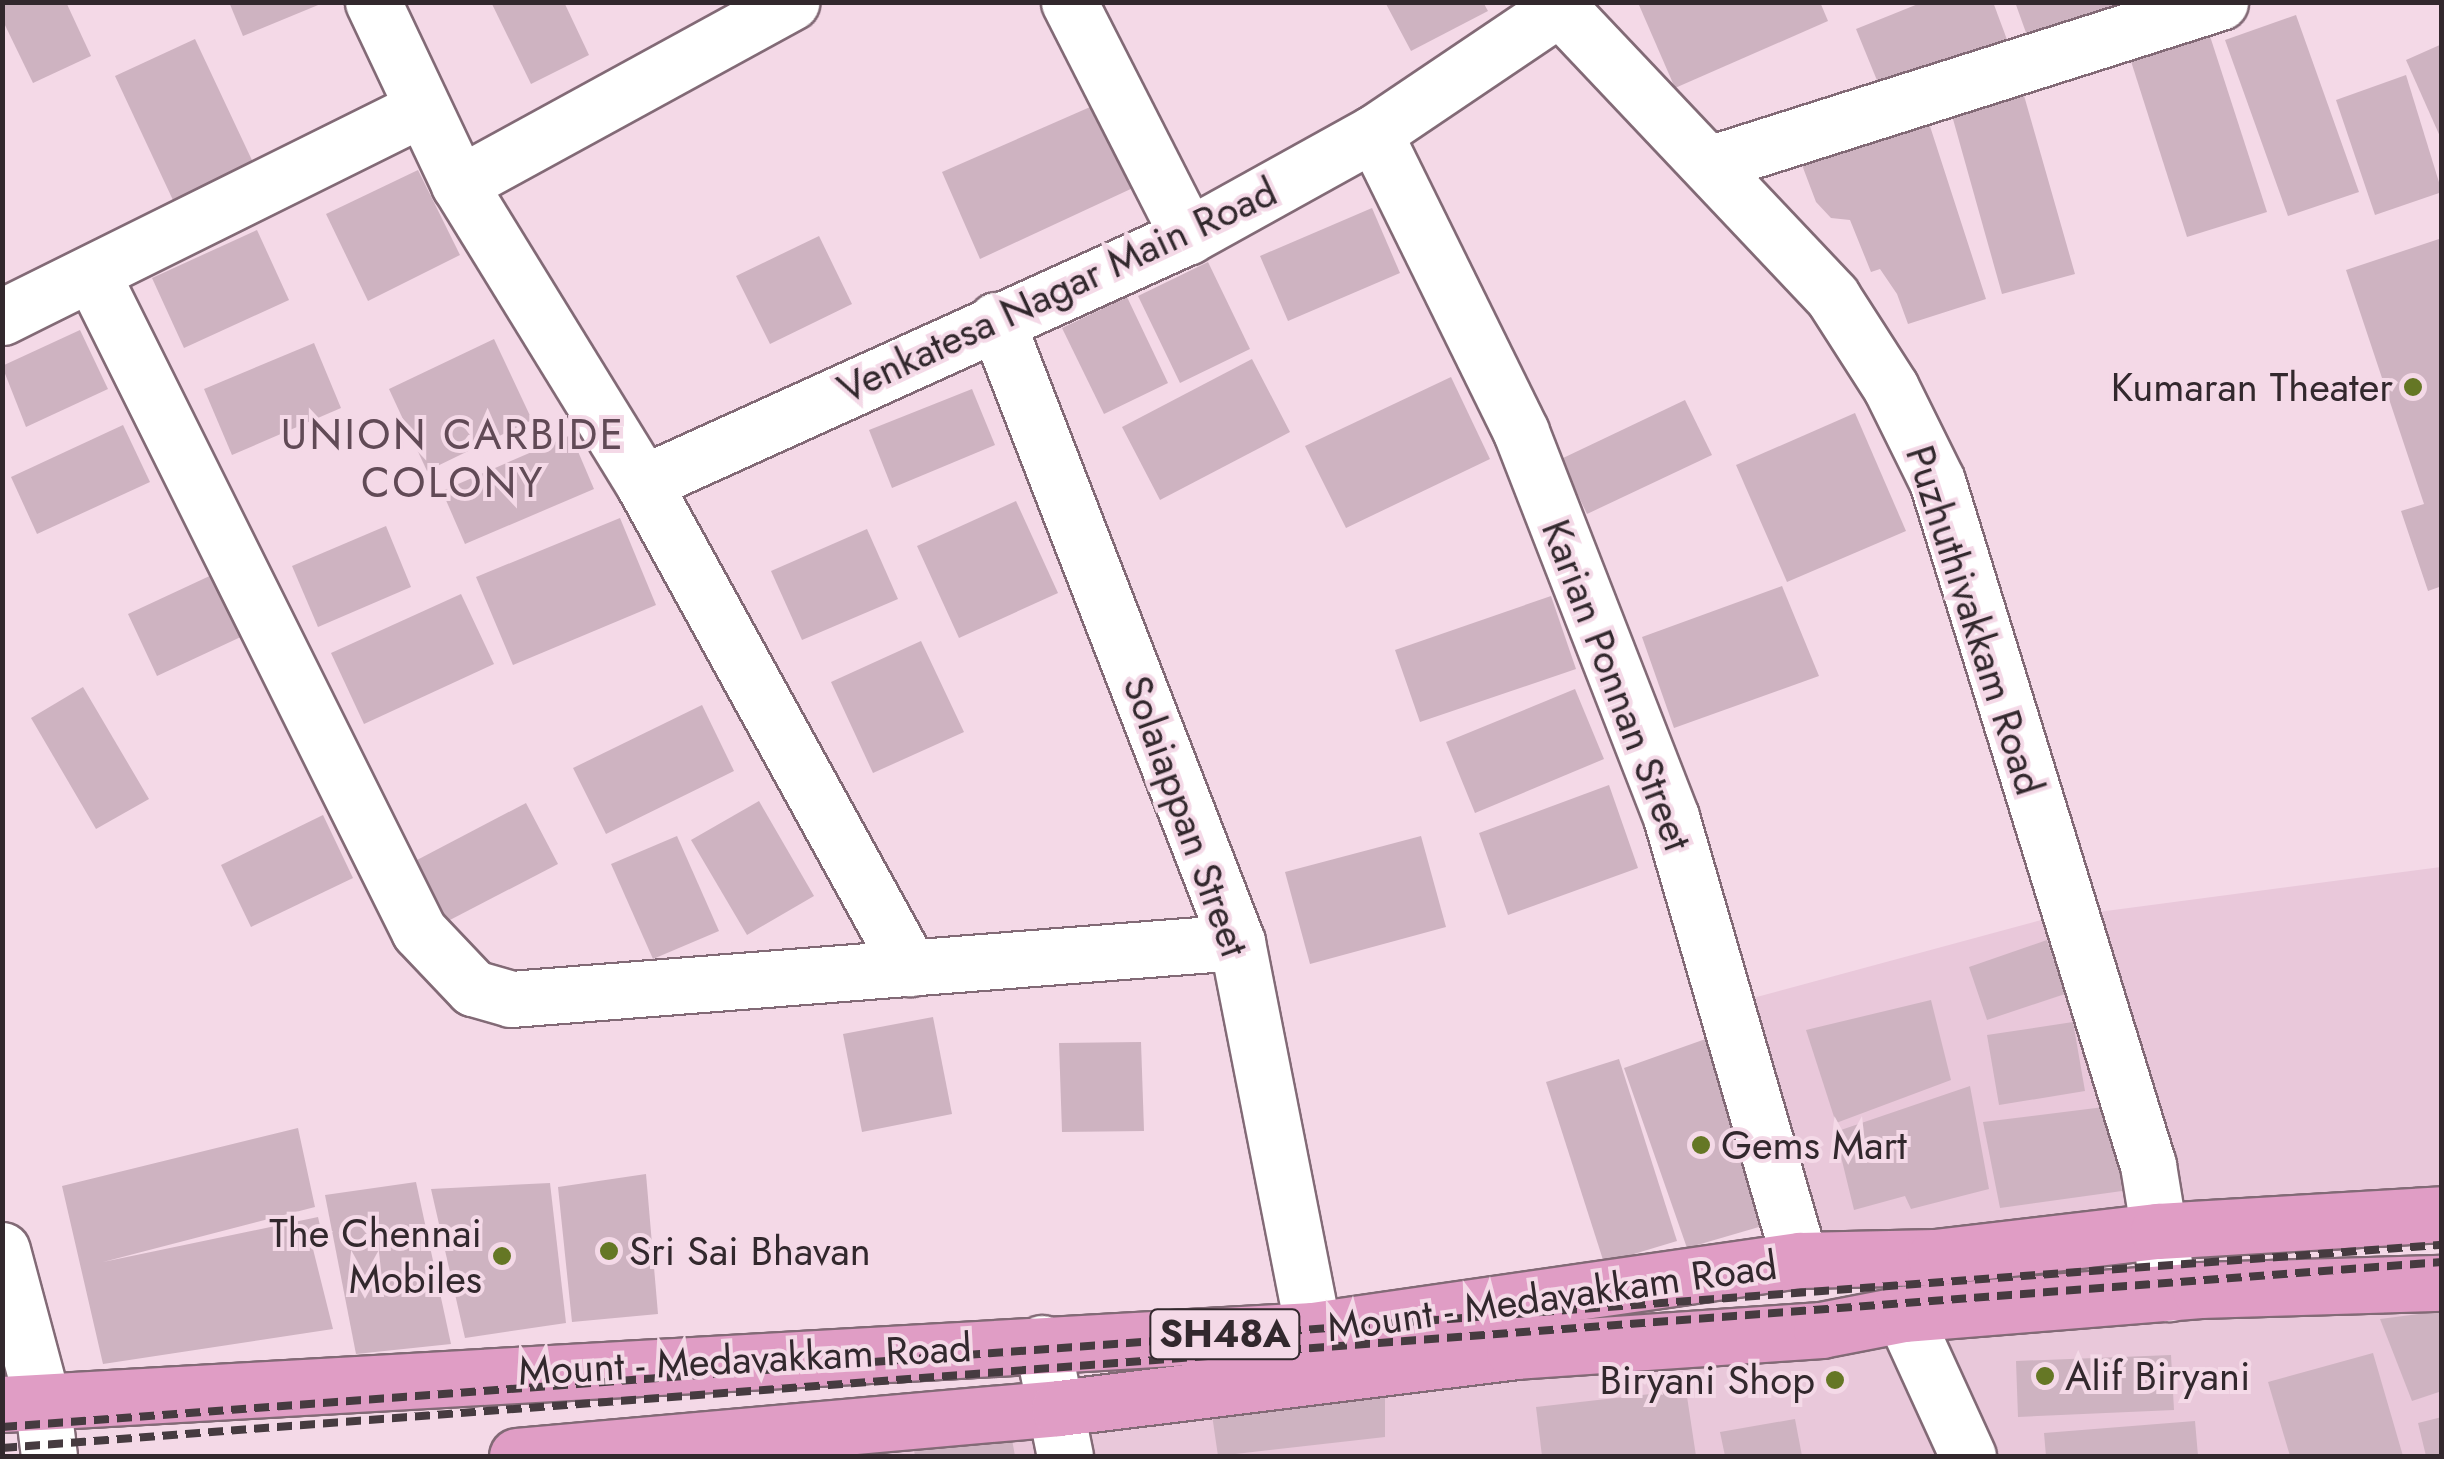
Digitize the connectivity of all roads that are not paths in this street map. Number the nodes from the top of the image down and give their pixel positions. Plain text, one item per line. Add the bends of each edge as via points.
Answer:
1 (373, 2) edge
2 (791, 2) edge
3 (1069, 2) edge
4 (2220, 2) edge
5 (1556, 6) edge
6 (421, 109) junction
7 (1374, 133) junction
8 (1712, 163) junction
9 (459, 184) junction
10 (1188, 236) junction
11 (92, 274) junction
12 (2, 318) edge
13 (996, 320) junction
14 (643, 484) junction
15 (1237, 942) junction
16 (910, 968) junction
17 (2442, 1214) edge
18 (2158, 1232) junction
19 (2, 1250) edge
20 (1800, 1260) junction
21 (2442, 1283) edge
22 (2169, 1293) junction
23 (1902, 1314) junction
24 (1313, 1330) junction
25 (1042, 1343) junction
26 (22, 1401) edge
27 (1062, 1432) edge
28 (49, 1456) edge
29 (517, 1456) edge
30 (1968, 1456) edge

1 - 6 street
2 - 9 street
3 - 10 street
4 - 8 street
5 - 7 street, Venkatesa Nagar Main Road
5 - 8 street, Puzhuthivakkam Road
6 - 9 street
6 - 11 street
7 - 10 street, Venkatesa Nagar Main Road
7 - 20 street, Karian Ponnan Street via 1522,432 1671,817
8 - 18 street, Puzhuthivakkam Road via 1832,296 1891,388 1938,481 2148,1165
9 - 14 street
10 - 13 street, Venkatesa Nagar Main Road
11 - 12 street
11 - 16 street via 419,931 474,988 511,999
13 - 14 street, Venkatesa Nagar Main Road
13 - 15 street, Solaiappan Street
14 - 16 street
15 - 16 street
15 - 24 street, Solaiappan Street
17 - 18 main road, Mount - Medavakkam Road / SH48A
18 - 20 main road, Mount - Medavakkam Road / SH48A via 1935,1257
18 - 22 street, Puzhuthivakkam Road
19 - 26 street
20 - 24 main road, Mount - Medavakkam Road / SH48A
21 - 22 main road, Mount - Medavakkam Road / SH48A
22 - 23 main road, Mount - Medavakkam Road / SH48A
23 - 27 main road, Mount - Medavakkam Road / SH48A via 1821,1330 1514,1350
23 - 30 street
24 - 25 main road, Mount - Medavakkam Road / SH48A
25 - 26 main road, Mount - Medavakkam Road / SH48A
25 - 27 street
26 - 28 street
27 - 29 main road, Mount - Medavakkam Road / SH48A

